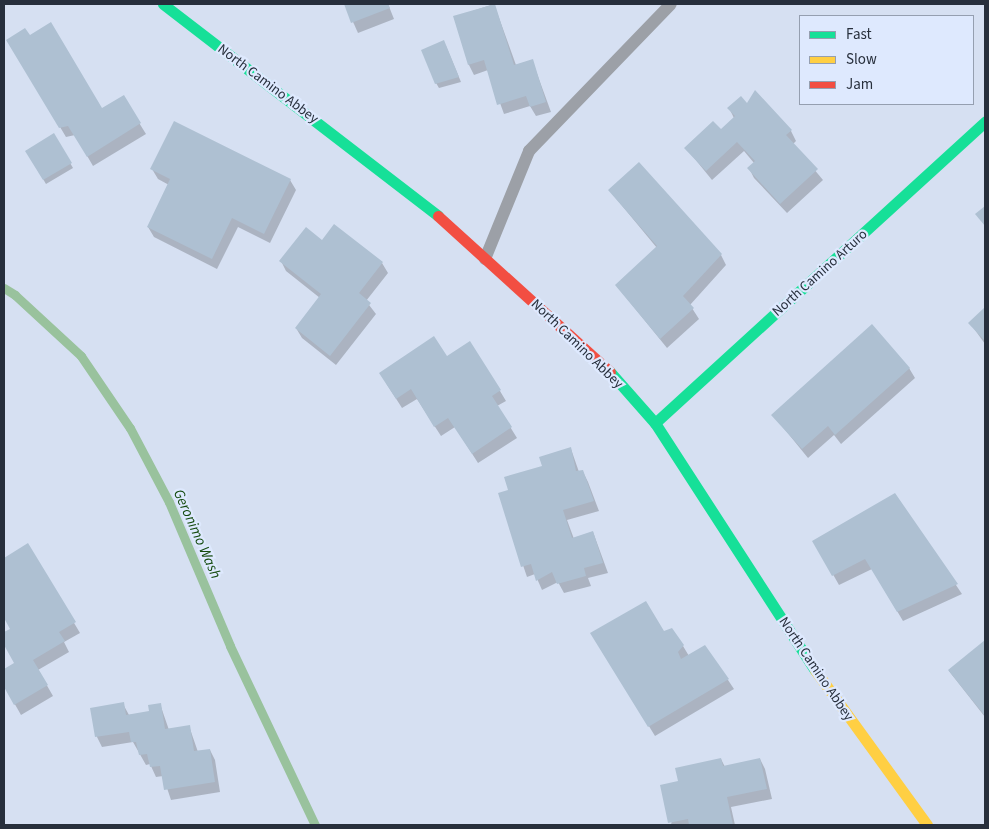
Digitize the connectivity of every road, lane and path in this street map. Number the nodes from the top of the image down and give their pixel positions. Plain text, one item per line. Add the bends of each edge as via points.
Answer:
1 (162, 4) edge
2 (671, 4) edge
3 (985, 122) edge
4 (485, 259) junction
5 (654, 423) junction
6 (927, 825) edge

1 - 4 street, North Camino Abbey via 423,202
2 - 4 lane via 529,151
3 - 5 street, North Camino Arturo
4 - 5 street, North Camino Abbey via 602,363
5 - 6 street, North Camino Abbey via 817,673

